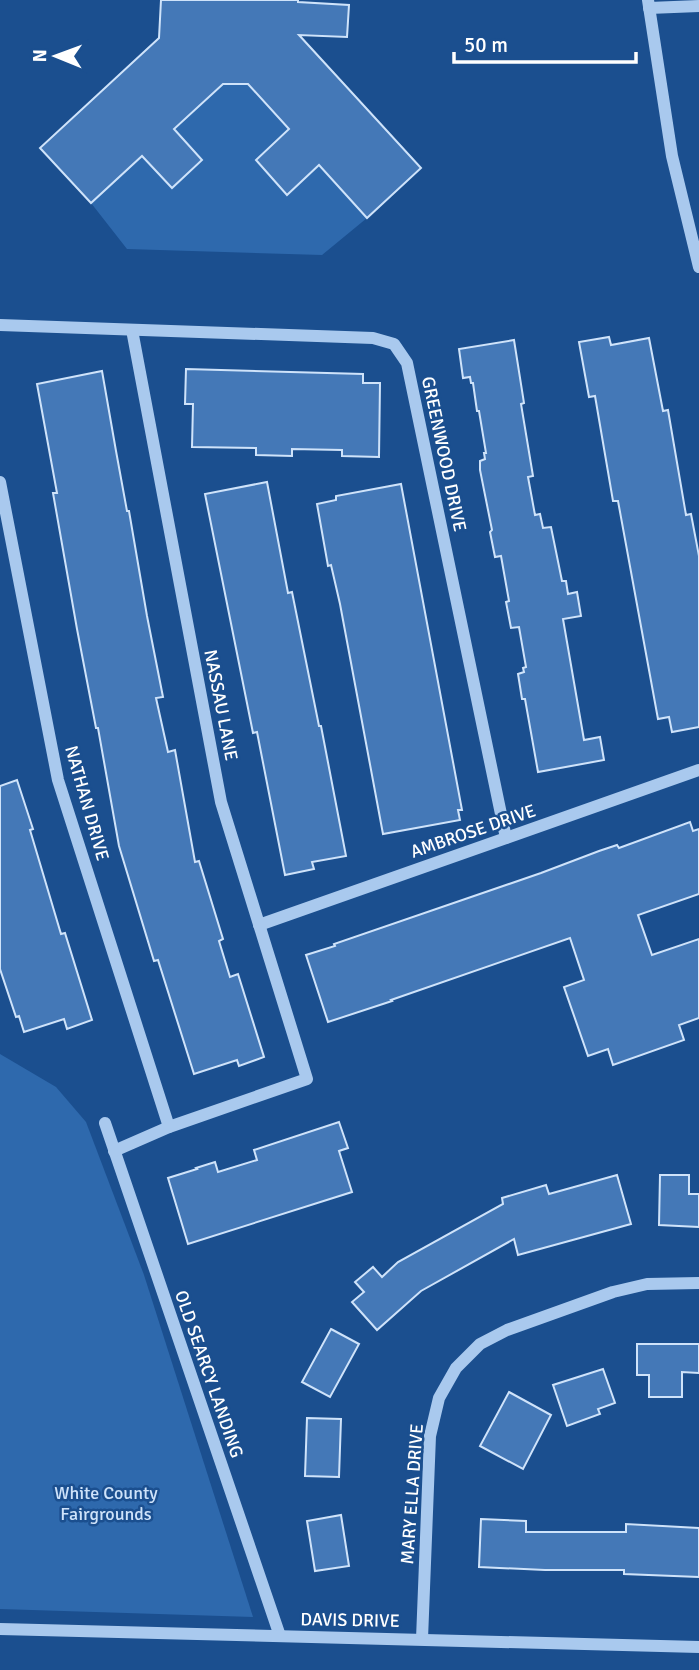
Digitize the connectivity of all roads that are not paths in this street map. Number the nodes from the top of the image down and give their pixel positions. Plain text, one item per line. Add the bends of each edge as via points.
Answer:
1 (648, 4) edge
2 (699, 6) edge
3 (699, 267) edge
4 (0, 325) edge
5 (132, 330) junction
6 (0, 482) edge
7 (699, 770) edge
8 (506, 838) junction
9 (259, 925) junction
10 (105, 1124) dead end
11 (169, 1127) junction
12 (114, 1151) junction
13 (699, 1283) edge
14 (0, 1629) edge
15 (281, 1636) junction
16 (422, 1639) junction
17 (699, 1647) edge

1 - 2 street
1 - 3 street via 672,156
4 - 5 street, GREENWOOD DRIVE
5 - 8 street, GREENWOOD DRIVE via 373,338 394,344 407,363
5 - 9 street, NASSAU LANE via 221,802
6 - 11 street, NATHAN DRIVE via 58,780
7 - 8 street, AMBROSE DRIVE
8 - 9 street, AMBROSE DRIVE
9 - 11 street, NASSAU LANE via 307,1079
10 - 12 street, OLD SEARCY LANDING
11 - 12 street
12 - 15 street, OLD SEARCY LANDING
13 - 16 street, MARY ELLA DRIVE via 647,1284 613,1292 508,1330 480,1344 456,1367 439,1398 430,1436
14 - 15 street, DAVIS DRIVE
15 - 16 street, DAVIS DRIVE
16 - 17 street, DAVIS DRIVE

